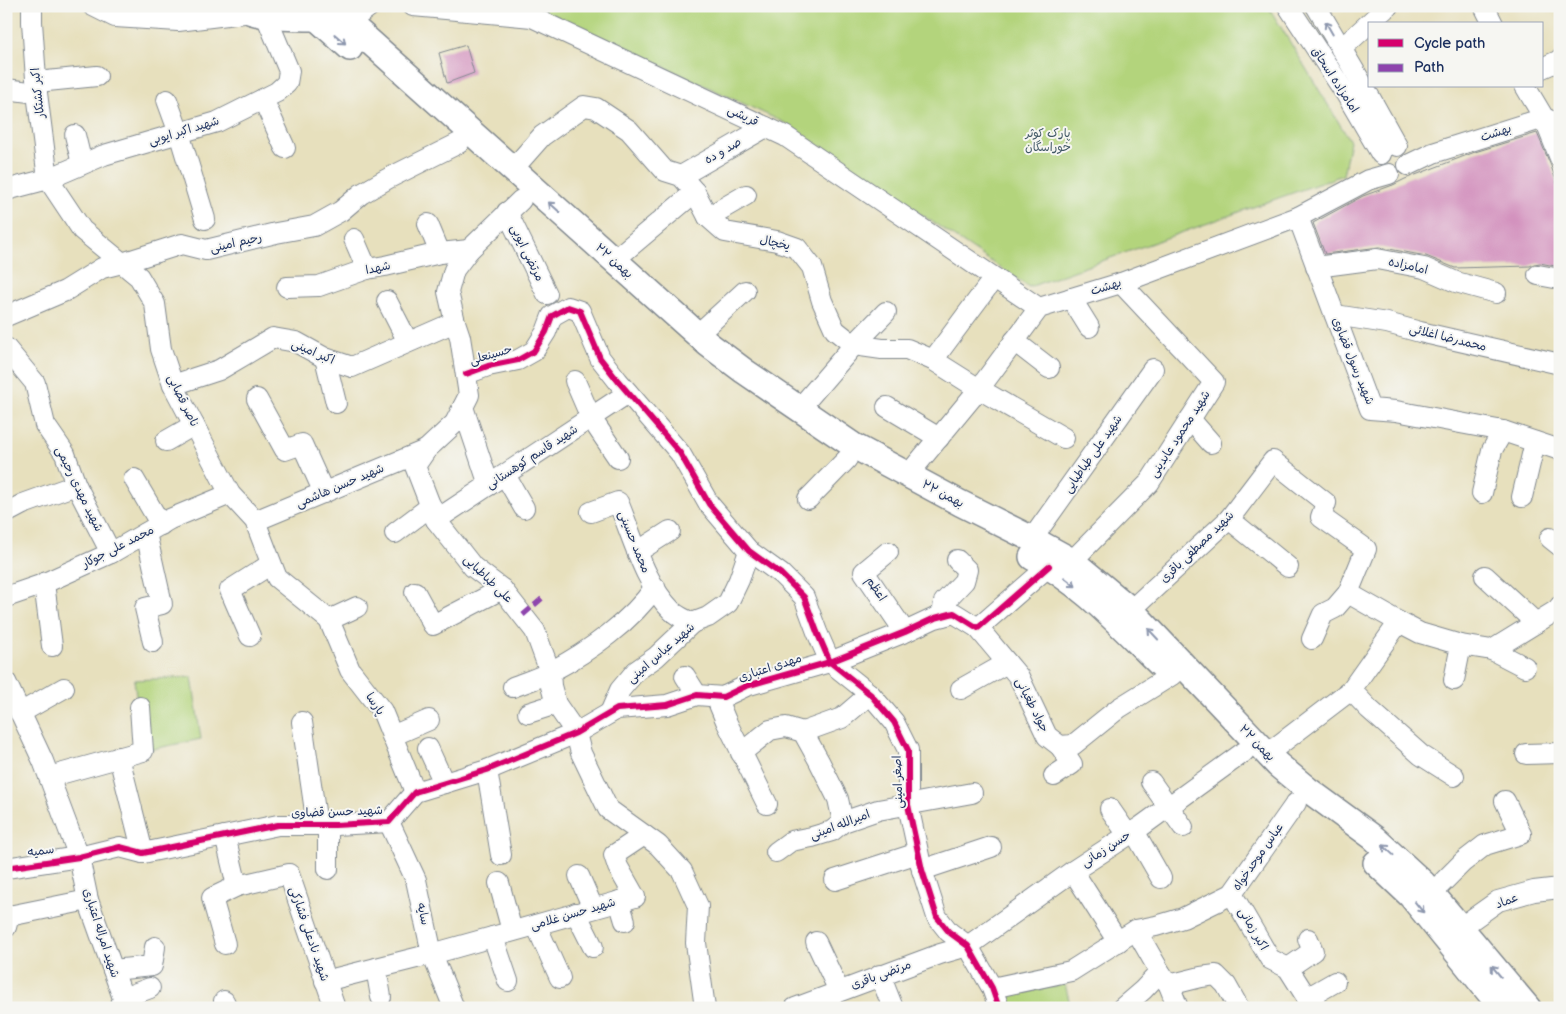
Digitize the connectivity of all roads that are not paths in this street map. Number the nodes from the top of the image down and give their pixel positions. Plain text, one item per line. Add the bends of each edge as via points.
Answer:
1 (32, 6) edge
2 (93, 6) edge
3 (370, 6) edge
4 (413, 6) edge
5 (1288, 6) edge
6 (1316, 6) edge
7 (1388, 6) edge
8 (1484, 6) edge
9 (222, 11) edge
10 (260, 11) edge
11 (328, 12) edge
12 (1371, 22) edge
13 (1492, 22) edge
14 (1368, 24) edge
15 (1341, 49) junction
16 (1560, 60) edge
17 (1544, 67) edge
18 (97, 76) dead end
19 (37, 88) junction
20 (1527, 88) edge
21 (6, 89) edge
22 (263, 99) junction
23 (167, 100) dead end
24 (1552, 121) edge
25 (766, 127) junction
26 (179, 133) junction
27 (75, 135) dead end
28 (459, 143) junction
29 (285, 148) dead end
30 (1560, 158) edge
31 (1394, 159) junction
32 (82, 164) junction
33 (512, 170) junction
34 (681, 176) junction
35 (48, 179) junction
36 (6, 190) edge
37 (695, 192) junction
38 (746, 196) dead end
39 (514, 206) junction
40 (708, 217) junction
41 (1298, 217) junction
42 (205, 218) dead end
43 (428, 224) dead end
44 (354, 239) dead end
45 (469, 250) junction
46 (440, 253) junction
47 (614, 260) junction
48 (122, 263) junction
49 (1316, 267) junction
50 (366, 269) junction
51 (1538, 275) dead end
52 (994, 278) junction
53 (1560, 279) edge
54 (1121, 282) junction
55 (288, 287) dead end
56 (745, 291) dead end
57 (1496, 293) dead end
58 (547, 294) dead end
59 (1070, 298) junction
60 (387, 301) dead end
61 (1038, 308) junction
62 (886, 312) dead end
63 (1335, 315) junction
64 (6, 316) edge
65 (455, 322) junction
66 (1089, 327) dead end
67 (697, 334) junction
68 (1014, 340) junction
69 (408, 342) junction
70 (854, 345) junction
71 (6, 348) edge
72 (325, 358) junction
73 (933, 360) junction
74 (1560, 364) edge
75 (1049, 368) dead end
76 (1153, 369) dead end
77 (466, 374) junction
78 (575, 381) dead end
79 (173, 384) junction
80 (979, 389) junction
81 (628, 393) junction
82 (257, 399) dead end
83 (774, 400) junction
84 (336, 404) dead end
85 (463, 407) junction
86 (887, 407) dead end
87 (799, 409) junction
88 (591, 418) junction
89 (1190, 418) junction
90 (194, 425) junction
91 (1503, 432) junction
92 (939, 438) junction
93 (1064, 438) dead end
94 (166, 441) dead end
95 (1536, 442) junction
96 (1211, 443) dead end
97 (426, 450) junction
98 (1560, 450) edge
99 (618, 458) dead end
100 (846, 459) junction
101 (908, 475) junction
102 (134, 479) dead end
103 (497, 480) junction
104 (76, 486) junction
105 (324, 492) junction
106 (1482, 493) dead end
107 (230, 494) junction
108 (1522, 497) dead end
109 (808, 499) dead end
110 (524, 508) dead end
111 (591, 512) dead end
112 (6, 513) edge
113 (434, 513) junction
114 (1229, 519) junction
115 (254, 521) junction
116 (153, 529) junction
117 (670, 531) dead end
118 (395, 533) dead end
119 (1032, 539) junction
120 (749, 551) junction
121 (637, 552) junction
122 (888, 552) dead end
123 (111, 553) junction
124 (957, 560) dead end
125 (1060, 563) junction
126 (271, 564) junction
127 (1288, 567) dead end
128 (1485, 576) dead end
129 (44, 583) junction
130 (655, 587) junction
131 (502, 589) junction
132 (414, 592) dead end
133 (1348, 593) junction
134 (6, 597) edge
135 (1560, 606) edge
136 (357, 607) dead end
137 (1131, 610) junction
138 (942, 616) junction
139 (329, 620) junction
140 (1399, 622) junction
141 (692, 623) junction
142 (1536, 623) junction
143 (978, 628) junction
144 (905, 632) junction
145 (250, 636) dead end
146 (1312, 639) dead end
147 (153, 642) dead end
148 (1461, 645) junction
149 (52, 646) dead end
150 (1492, 650) junction
151 (830, 662) junction
152 (1007, 663) junction
153 (1525, 667) dead end
154 (550, 672) junction
155 (1172, 675) junction
156 (685, 676) dead end
157 (1454, 680) dead end
158 (6, 682) edge
159 (513, 687) dead end
160 (64, 688) dead end
161 (961, 690) dead end
162 (1350, 690) junction
163 (870, 694) junction
164 (707, 696) junction
165 (556, 704) junction
166 (14, 705) edge
167 (140, 707) dead end
168 (528, 713) dead end
169 (610, 713) junction
170 (429, 720) dead end
171 (302, 722) dead end
172 (803, 732) junction
173 (576, 733) junction
174 (392, 736) junction
175 (1060, 746) junction
176 (428, 748) dead end
177 (741, 753) junction
178 (1256, 753) junction
179 (1526, 754) dead end
180 (1560, 754) edge
181 (119, 757) junction
182 (487, 770) junction
183 (1054, 776) dead end
184 (1454, 776) dead end
185 (48, 777) junction
186 (1151, 782) dead end
187 (444, 783) junction
188 (415, 792) junction
189 (972, 792) dead end
190 (1505, 802) dead end
191 (1296, 803) junction
192 (767, 804) dead end
193 (908, 805) junction
194 (1168, 806) junction
195 (1110, 809) dead end
196 (389, 822) junction
197 (843, 822) junction
198 (322, 825) junction
199 (1183, 827) dead end
200 (1131, 833) junction
201 (644, 835) junction
202 (226, 836) junction
203 (990, 848) dead end
204 (776, 852) dead end
205 (143, 853) junction
206 (501, 856) dead end
207 (79, 858) junction
208 (920, 861) junction
209 (6, 868) edge
210 (328, 870) dead end
211 (1073, 871) junction
212 (579, 876) dead end
213 (1161, 878) dead end
214 (835, 880) dead end
215 (499, 883) dead end
216 (237, 886) junction
217 (1560, 888) edge
218 (1232, 894) junction
219 (1431, 894) junction
220 (88, 900) junction
221 (619, 901) junction
222 (585, 911) junction
223 (625, 921) dead end
224 (536, 925) junction
225 (6, 927) edge
226 (1460, 928) junction
227 (1136, 930) junction
228 (503, 934) junction
229 (1308, 939) dead end
230 (816, 942) dead end
231 (1118, 942) junction
232 (225, 944) dead end
233 (968, 946) junction
234 (154, 947) dead end
235 (593, 948) dead end
236 (432, 954) junction
237 (376, 968) junction
238 (1288, 968) junction
239 (113, 970) junction
240 (880, 975) junction
241 (560, 978) dead end
242 (1164, 979) junction
243 (325, 981) junction
244 (508, 981) dead end
245 (1335, 982) dead end
246 (150, 988) dead end
247 (992, 988) junction
248 (839, 991) junction
249 (381, 997) dead end
250 (121, 1003) edge
251 (1309, 1003) edge
252 (334, 1008) edge
253 (454, 1008) edge
254 (705, 1008) edge
255 (795, 1008) edge
256 (893, 1008) edge
257 (999, 1008) edge
258 (1122, 1008) edge
259 (1178, 1008) edge
260 (1239, 1008) edge
261 (1498, 1008) edge
262 (1528, 1008) edge

1 - 19 street, اکبر کشتکار
2 - 9 street via 116,17 178,21
3 - 11 street
4 - 25 street, قریشی via 532,17
5 - 31 street, امامزاده اسحاق
15 -> 6 street, امامزاده اسحاق
7 - 12 street
8 - 13 street
9 - 10 street
10 - 11 main road via 286,18
10 - 22 street, شهید اکبر ایوبی via 288,71 287,83
11 -> 28 main road, ۲۲ بهمن
11 - 33 main road, ۲۲ بهمن
14 - 15 street
15 - 31 street, امامزاده اسحاق via 1367,92
16 - 17 street
18 - 19 street
19 - 21 street
19 - 35 street, اکبر کشتکار
20 - 24 street
22 - 26 street, شهید اکبر ایوبی via 218,122
22 - 29 street
23 - 26 street
24 - 30 street
24 - 31 street, بهشت via 1433,153
25 - 34 street, صد و ده
25 - 52 street, قریشی via 785,136
26 - 32 street, شهید اکبر ایوبی
26 - 42 street
27 - 32 street
28 - 39 main road, ۲۲ بهمن
28 - 48 street, رحیم امینی via 387,178 314,226 206,250 182,244
31 - 41 street, بهشت via 1368,180
32 - 35 street, شهید اکبر ایوبی
33 - 34 street, یخچال via 542,136 584,106 596,108 623,125 665,171
47 -> 33 main road, ۲۲ بهمن
34 - 37 street, یخچال
35 - 36 street, شهید اکبر ایوبی
35 - 48 street, ناصر قصابی via 82,230
37 - 40 street, یخچال
37 - 47 street
38 - 40 street
39 - 45 street, علی طباطبایی
39 - 58 street, مرتضی ایوبی
39 - 83 main road, ۲۲ بهمن via 736,384
40 - 70 street, یخچال via 725,232 797,248 812,266 835,330
41 - 49 street, شهید رسول قضاوی
41 - 54 street, بهشت
43 - 46 street
44 - 50 street
45 - 46 street, شهدا
45 - 65 street, علی طباطبایی via 454,270 448,292
46 - 50 street, شهدا
47 - 67 main road, ۲۲ بهمن
48 - 64 street, رحیم امینی via 102,268 65,291
48 - 79 street, ناصر قصابی via 139,277 155,304 161,349
49 - 57 street, امامزاده via 1377,259 1424,268 1456,282
49 - 63 street, شهید رسول قضاوی
50 - 55 street, شهدا via 319,286
51 - 53 street
52 - 61 street, قریشی
52 - 73 street
54 - 59 street, بهشت
54 - 89 street, شهید محمود عابدینی via 1214,382
56 - 67 street
59 - 61 street, بهشت
59 - 66 street
60 - 69 street
61 - 68 street
62 - 70 street
63 - 74 street, محمدرضا اغلائی via 1387,323
63 - 91 street, شهید رسول قضاوی via 1370,409 1396,410
65 - 69 street, اکبر امینی
65 - 77 street, علی طباطبایی
67 - 83 main road, ۲۲ بهمن
68 - 75 street
68 - 80 street
69 - 72 street, اکبر امینی via 352,367
70 - 73 street via 907,349
70 - 87 street
71 - 104 street, شهید مهدی رحیمی via 35,383 45,425 65,454
72 - 79 street, اکبر امینی via 296,342 273,338 219,370
72 - 84 street
73 - 80 street
76 - 119 street, شهید علی طباطبایی
77 - 81 street, حسینعلی via 518,360 534,351 552,316 568,307 580,311 600,358
77 - 85 street, علی طباطبایی via 469,395
78 - 88 street
79 - 90 street, ناصر قصابی
80 - 92 street
80 - 93 street
81 - 88 street, شهید قاسم کوهستانی
81 - 120 street, حسینعلی via 680,453 709,504
82 - 105 street via 285,450 302,444
83 - 87 main road, ۲۲ بهمن
83 - 100 main road, ۲۲ بهمن
85 - 97 street, علی طباطبایی via 455,423
85 - 103 street
86 - 92 street
87 - 101 main road, ۲۲ بهمن via 854,446
88 - 99 street
88 - 103 street, شهید قاسم کوهستانی
89 - 96 street
89 - 125 street, شهید محمود عابدینی via 1148,483
90 - 94 street
90 - 107 street, ناصر قصابی
91 - 95 street, شهید رسول قضاوی
91 - 106 street via 1492,450
92 - 101 street
95 - 98 street, شهید رسول قضاوی
95 - 108 street
97 - 105 street, شهید حسن هاشمی
97 - 113 street, علی طباطبایی via 415,466
100 - 109 street
100 - 125 main road, ۲۲ بهمن
101 - 119 main road, ۲۲ بهمن
102 - 116 street
103 - 110 street
103 - 113 street, شهید قاسم کوهستانی
104 - 112 street
104 - 123 street, شهید مهدی رحیمی
105 - 115 street, شهید حسن هاشمی
107 - 115 street, ناصر قصابی
107 - 116 street, محمد علی جوکار
111 - 121 street, محمد حسینی via 618,502
113 - 118 street, شهید قاسم کوهستانی
113 - 131 street, علی طباطبایی via 473,567
114 - 127 street
114 - 133 street, شهید مصطفی باقری via 1273,461 1326,503 1321,516 1366,549
114 - 137 street, شهید مصطفی باقری
115 - 126 street, ناصر قصابی
116 - 123 street, محمد علی جوکار
116 - 147 street via 162,604 145,608
117 - 121 street
119 - 125 main road, ۲۲ بهمن
120 - 141 street, شهید عباس امینی via 728,603 708,617
120 - 151 street, حسینعلی via 781,574 804,597
121 - 130 street, محمد حسینی
122 - 144 street, اعظم via 864,572
123 - 129 street, محمد علی جوکار
124 - 138 street via 967,570 964,581 944,602
125 - 137 main road, ۲۲ بهمن
125 - 143 street, شهید محمود عابدینی
125 -> 155 main road, ۲۲ بهمن via 1088,596
126 - 139 street, ناصر قصابی via 277,578
126 - 145 street via 230,590
128 - 142 street
129 - 134 street, محمد علی جوکار
129 - 149 street
130 - 141 street, محمد حسینی via 672,611
130 - 154 street via 634,613 588,649
131 - 132 street via 433,625
131 - 154 street, علی طباطبایی via 535,630
133 - 140 street
133 - 146 street, شهید مصطفی باقری via 1336,608 1323,614
135 - 142 street
136 - 139 street
178 -> 137 main road, ۲۲ بهمن
138 - 143 street via 954,614
138 - 144 street, مهدی اعتباری
139 - 174 street, پارسا via 350,670 382,711
140 - 148 street via 1420,633
140 - 162 street, حسن زمانی
141 - 169 street, شهید عباس امینی via 636,671 620,690
142 - 150 street
143 - 152 street, جواد طغیانی
144 - 151 street, مهدی اعتباری
148 - 150 street
148 - 157 street
150 - 153 street
151 - 163 street, اصغر امینی
151 - 164 street, مهدی اعتباری via 746,686 723,697
152 - 161 street
152 - 175 street, جواد طغیانی via 1019,677 1047,736
154 - 159 street
154 - 165 street, علی طباطبایی
155 - 175 street via 1119,708 1073,745
155 - 178 main road, ۲۲ بهمن
156 - 164 street
158 - 166 street, شهید امراله اعتباری
160 - 166 street
162 - 178 street, حسن زمانی
162 - 184 street via 1421,754
163 - 172 street via 842,718
163 - 193 street, اصغر امینی via 894,722 908,750
164 - 169 street, مهدی اعتباری
164 - 177 street via 726,721
165 - 168 street
165 - 173 street, علی طباطبایی
166 - 185 street, شهید امراله اعتباری
167 - 181 street via 143,751
169 - 173 street, مهدی اعتباری
170 - 174 street
171 - 198 street
172 - 177 street via 786,727 770,730
172 - 197 street via 838,799
173 - 182 street
173 - 201 street, علی طباطبایی via 608,810
174 - 188 street, پارسا
175 - 183 street, جواد طغیانی via 1072,764
176 - 187 street
177 - 192 street
178 - 191 main road, ۲۲ بهمن
178 - 194 street, حسن زمانی
219 -> 178 main road, ۲۲ بهمن via 1374,838
179 - 180 street
181 - 185 street
181 - 205 street
182 - 187 street
182 - 206 street
185 - 207 street, شهید امراله اعتباری
186 - 194 street
187 - 188 street
188 - 196 street, شهید حسن قضاوی
189 - 193 street, امیرالله امینی
190 - 219 street via 1521,834 1485,845
191 - 218 street, عباس موحدخواه
191 -> 261 main road, ۲۲ بهمن via 1365,852 1411,896 1493,997
193 - 197 street, امیرالله امینی via 878,810
193 - 208 street, اصغر امینی
194 - 199 street
194 - 200 street, حسن زمانی
195 - 200 street
196 - 198 street, شهید حسن قضاوی
196 - 236 street, سایه via 416,880
197 - 204 street, امیرالله امینی via 832,831 792,841
198 - 202 street, شهید حسن قضاوی via 278,825
198 - 210 street
200 - 211 street, حسن زمانی
200 - 213 street
201 - 221 street, شهید حسن غلامی via 614,855 635,896
201 - 254 street, علی طباطبایی via 682,871 698,906 696,943
202 - 205 street, شهید حسن قضاوی
202 - 216 street
203 - 208 street
205 - 207 street, شهید حسن قضاوی via 120,847
207 - 209 street, سمیه
207 - 220 street, شهید امراله اعتباری
208 - 214 street
208 - 233 street, اصغر امینی via 937,917 949,932
211 - 231 street
211 - 233 street, حسن زمانی
212 - 222 street
215 - 228 street
216 - 232 street via 212,898
216 - 243 street, شهید نادعلی فشارکی via 289,874
217 - 226 street, عماد via 1498,901
218 - 227 street, عباس موحدخواه via 1183,918
218 - 238 street, اکبر زمانی via 1270,959
219 - 226 main road, ۲۲ بهمن
220 - 225 street via 9,916
220 - 239 street, شهید امراله اعتباری
221 - 222 street, شهید حسن غلامی
221 - 223 street
222 - 224 street, شهید حسن غلامی
222 - 235 street
224 - 228 street, شهید حسن غلامی
224 - 241 street
262 -> 226 main road, ۲۲ بهمن
227 - 231 street, عباس موحدخواه
227 - 242 street
228 - 236 street, شهید حسن غلامی
228 - 244 street
229 - 238 street via 1313,950
230 - 248 street
231 - 247 street, عباس موحدخواه via 1071,971
233 - 240 street, مرتضی باقری
233 - 247 street
234 - 239 street via 152,966
236 - 237 street, شهید حسن غلامی
236 - 253 street, سایه
237 - 243 street, شهید حسن غلامی
237 - 249 street
238 - 251 street, اکبر زمانی
239 - 250 street, شهید امراله اعتباری
240 - 248 street, مرتضی باقری
240 - 256 street
242 - 258 street via 1143,990
242 - 259 street
242 - 260 street via 1216,975
243 - 252 street, شهید نادعلی فشارکی
245 - 251 street
246 - 250 street
247 - 257 street
248 - 255 street, مرتضی باقری

